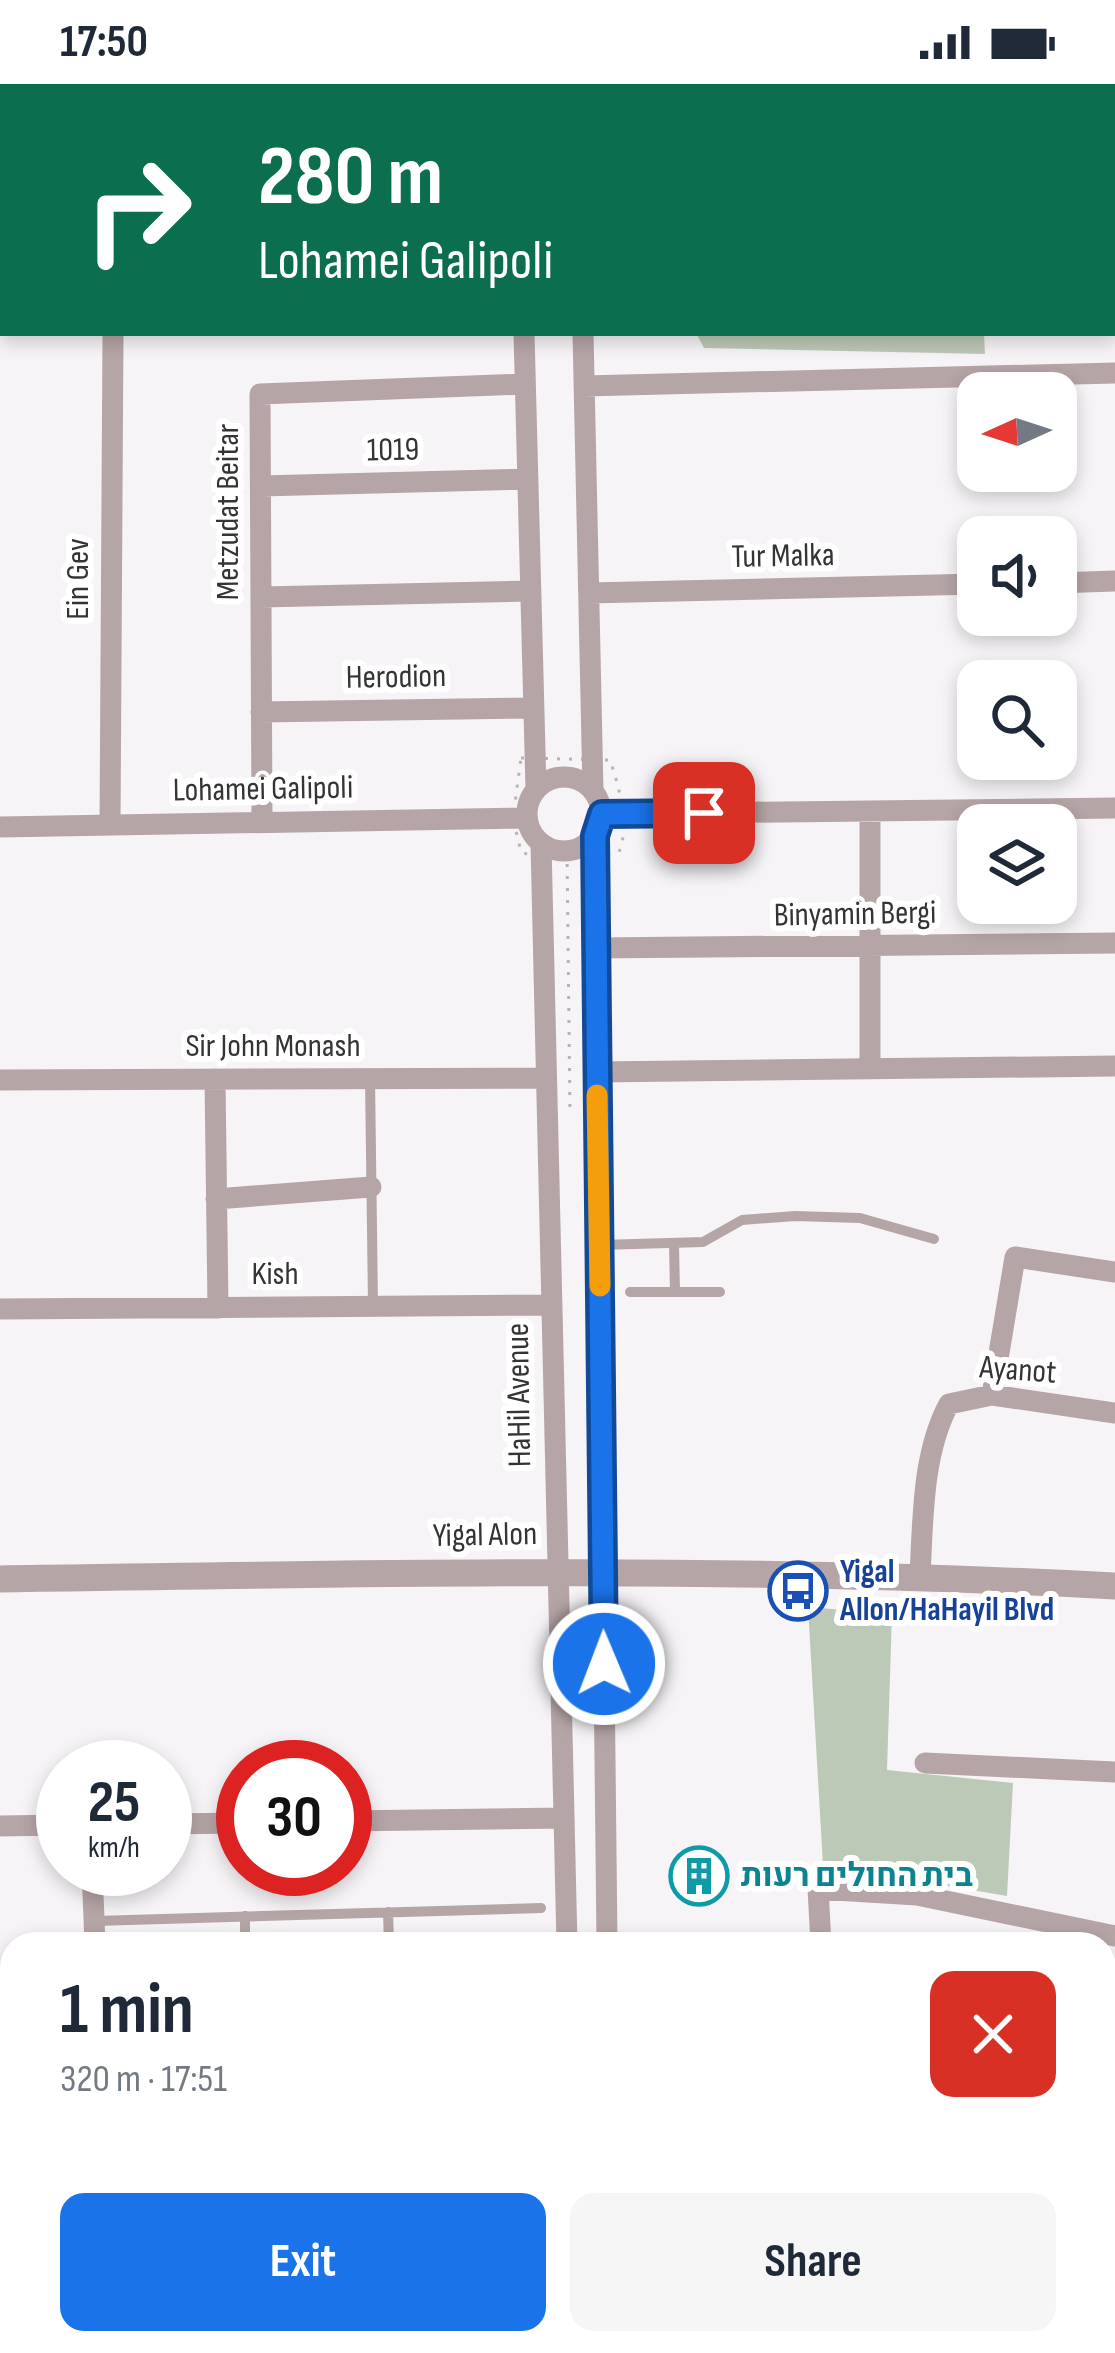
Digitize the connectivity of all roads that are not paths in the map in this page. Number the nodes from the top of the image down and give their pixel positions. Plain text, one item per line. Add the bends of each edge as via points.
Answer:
1 (113, 336) edge
2 (524, 336) edge
3 (583, 336) edge
4 (1115, 373) edge
5 (525, 384) junction
6 (584, 386) junction
7 (527, 479) junction
8 (261, 486) junction
9 (1115, 581) edge
10 (1077, 582) edge
11 (957, 584) edge
12 (529, 590) junction
13 (589, 593) junction
14 (261, 598) junction
15 (532, 708) junction
16 (261, 712) junction
17 (536, 789) junction
18 (593, 790) junction
19 (1115, 808) edge
20 (870, 811) junction
21 (611, 814) junction
22 (520, 818) junction
23 (262, 822) junction
24 (110, 825) junction
25 (0, 827) edge
26 (595, 846) junction
27 (542, 852) junction
28 (1115, 943) edge
29 (595, 948) junction
30 (870, 948) junction
31 (1115, 1066) edge
32 (870, 1069) junction
33 (597, 1072) junction
34 (370, 1078) junction
35 (546, 1078) junction
36 (215, 1079) junction
37 (0, 1080) edge
38 (371, 1187) junction
39 (217, 1199) junction
40 (934, 1239) dead end
41 (674, 1244) junction
42 (600, 1245) junction
43 (1115, 1272) edge
44 (630, 1292) dead end
45 (675, 1292) junction
46 (720, 1292) dead end
47 (550, 1305) junction
48 (373, 1306) junction
49 (218, 1308) junction
50 (0, 1310) edge
51 (992, 1395) junction
52 (1115, 1413) edge
53 (556, 1570) junction
54 (602, 1571) junction
55 (920, 1575) junction
56 (0, 1579) edge
57 (1115, 1586) edge
58 (925, 1763) dead end
59 (1115, 1772) edge
60 (563, 1819) junction
61 (372, 1821) edge
62 (36, 1825) edge
63 (0, 1826) edge
64 (93, 1896) edge
65 (542, 1907) dead end
66 (388, 1912) junction
67 (245, 1916) junction
68 (95, 1932) edge
69 (245, 1932) edge
70 (389, 1932) edge
71 (567, 1932) edge
72 (608, 1932) edge
73 (820, 1932) edge
74 (1096, 1932) edge

1 - 24 street, Ein Gev
2 - 5 street
3 - 6 street
4 - 6 street
5 - 7 street
5 - 8 street, Metzudat Beitar via 260,394
6 - 13 street
7 - 8 street, 1019
7 - 12 street
8 - 14 street, Metzudat Beitar
9 - 10 street
11 - 13 street, Tur Malka
12 - 14 street
12 - 15 street
13 - 18 street
14 - 16 street, Metzudat Beitar
15 - 16 street, Herodion
15 - 17 street
16 - 23 street, Metzudat Beitar
17 - 18 street via 560,776
17 - 22 street
18 - 21 street
19 - 20 street
20 - 21 street
20 - 30 street
21 - 26 street
22 - 23 street, Lohamei Galipoli
22 - 27 street
23 - 24 street, Lohamei Galipoli
24 - 25 street, Lohamei Galipoli
26 - 27 street
26 - 29 street
27 - 35 street, HaHil Avenue
28 - 30 street, Binyamin Bergi
29 - 30 street, Binyamin Bergi
29 - 33 street
30 - 32 street
31 - 32 street
32 - 33 street
33 - 42 street
34 - 35 street, Sir John Monash
34 - 36 street, Sir John Monash
34 - 38 lane
35 - 47 street, HaHil Avenue
36 - 37 street, Sir John Monash
36 - 39 street
38 - 39 street
38 - 48 lane
39 - 49 street
40 - 41 lane via 860,1219 795,1216 742,1220 703,1242
41 - 42 lane
41 - 45 lane
42 - 54 street
43 - 51 street via 1015,1257
44 - 45 lane
45 - 46 lane
47 - 48 street, Kish
47 - 53 street, HaHil Avenue
48 - 49 street, Kish
49 - 50 street, Kish
51 - 52 street, Ayanot
51 - 55 street, Ayanot via 949,1404 942,1415
53 - 54 street, Yigal Alon
53 - 56 street, Yigal Alon
53 - 60 street, HaHil Avenue
54 - 55 street, Yigal Alon
54 - 72 street
55 - 57 street, Yigal Alon
58 - 59 street
60 - 61 street
60 - 71 street, HaHil Avenue
62 - 63 street
64 - 68 street
65 - 66 lane
66 - 67 lane
66 - 70 lane
67 - 68 lane
67 - 69 lane
73 - 74 street via 818,1889 917,1895

